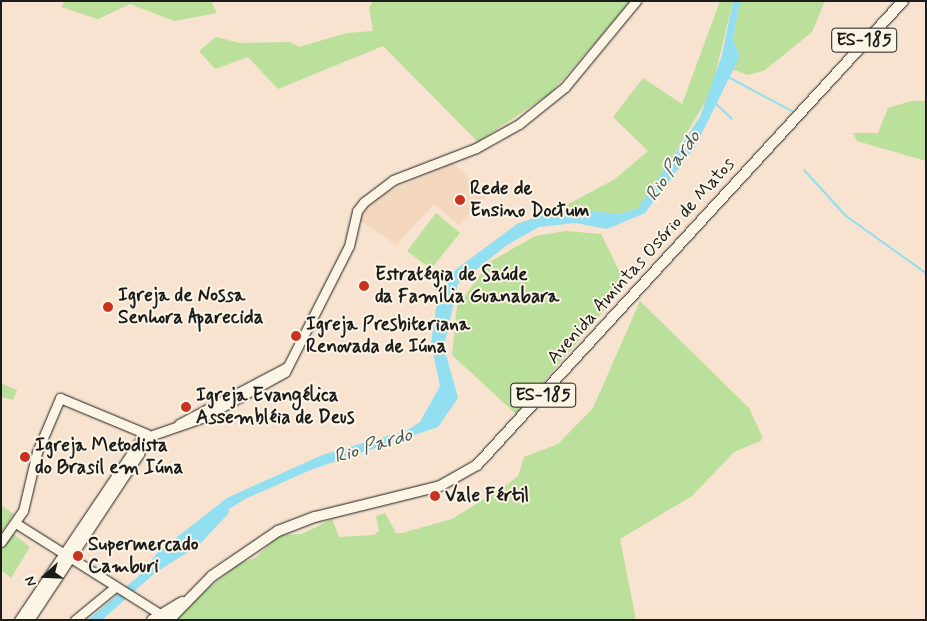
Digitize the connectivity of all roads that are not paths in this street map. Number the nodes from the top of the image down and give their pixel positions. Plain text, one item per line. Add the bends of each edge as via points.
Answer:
1 (636, 1) edge
2 (903, 1) edge
3 (146, 435) junction
4 (17, 524) junction
5 (1, 542) edge
6 (66, 557) junction
7 (117, 590) junction
8 (185, 600) junction
9 (141, 605) junction
10 (160, 612) junction
11 (19, 620) edge
12 (29, 620) edge
13 (76, 620) edge
14 (152, 620) edge
15 (168, 620) edge

1 - 3 main road via 565,87 519,124 476,148 393,180 364,202 357,211 352,241 286,367 209,415
2 - 8 main road, Avenida Amintas Osório de Matos / ES-185 via 477,465 440,486 284,528 212,576
3 - 4 main road via 60,398 41,441
3 - 6 main road
4 - 5 main road
4 - 6 main road
6 - 7 main road
6 - 11 main road
6 - 12 main road
7 - 9 main road
7 - 13 main road
8 - 10 main road
8 - 15 main road, ES-185
9 - 10 main road
9 - 14 main road
10 - 14 main road
10 - 15 main road

